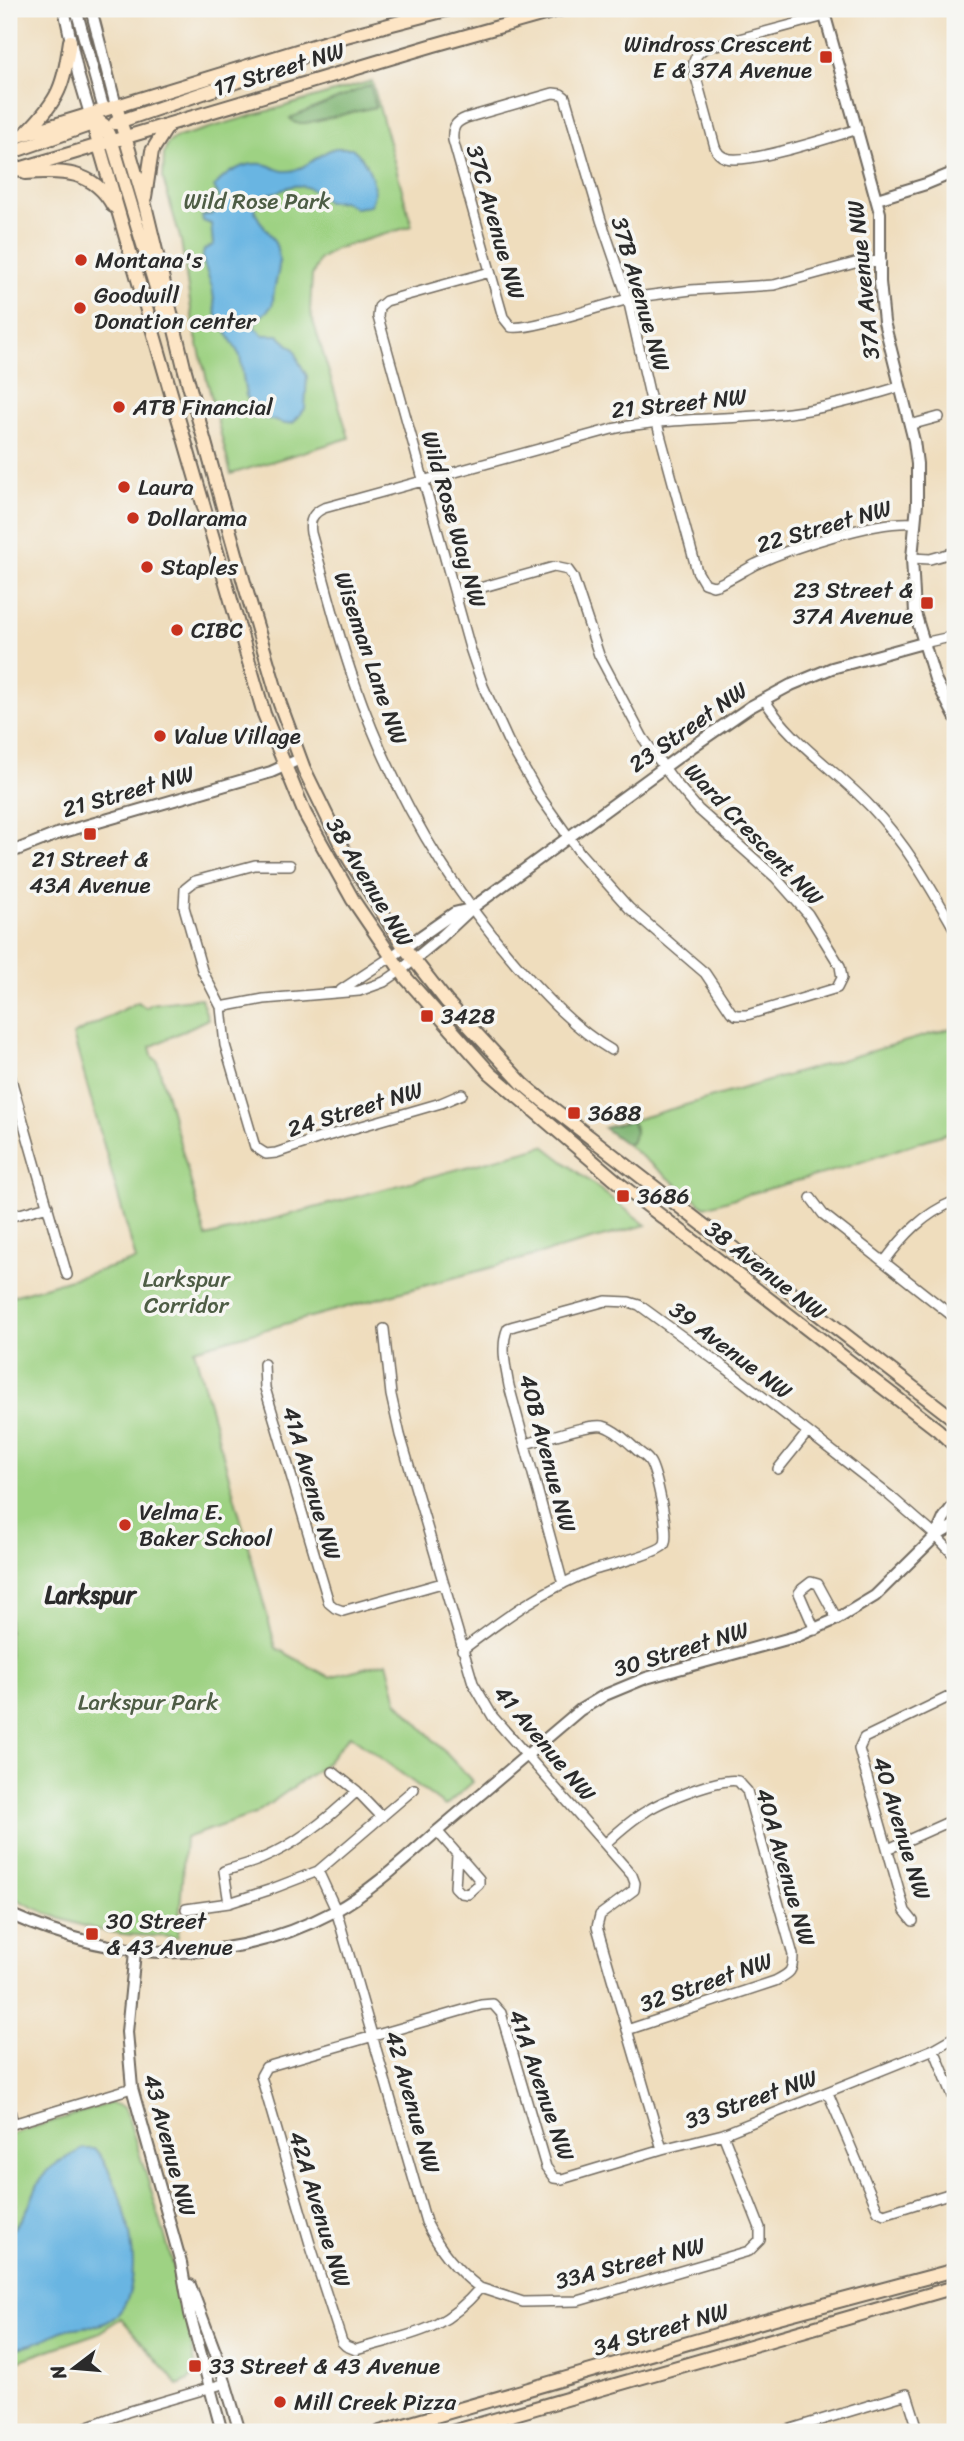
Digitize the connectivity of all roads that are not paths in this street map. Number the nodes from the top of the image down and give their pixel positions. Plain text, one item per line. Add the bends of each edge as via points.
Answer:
1 (64, 9) edge
2 (76, 9) edge
3 (91, 9) edge
4 (450, 9) edge
5 (562, 9) edge
6 (824, 12) edge
7 (70, 41) junction
8 (106, 118) junction
9 (169, 124) junction
10 (454, 125) joint
11 (858, 129) junction
12 (26, 133) junction
13 (127, 137) junction
14 (9, 138) edge
15 (105, 144) junction
16 (9, 153) edge
17 (955, 172) edge
18 (9, 173) edge
19 (877, 199) junction
20 (144, 201) junction
21 (120, 219) junction
22 (881, 261) junction
23 (490, 272) junction
24 (628, 299) junction
25 (184, 367) junction
26 (899, 387) junction
27 (939, 417) dead end
28 (657, 422) junction
29 (910, 425) junction
30 (424, 481) junction
31 (914, 523) junction
32 (955, 552) edge
33 (912, 558) junction
34 (707, 585) joint
35 (455, 595) junction
36 (955, 636) edge
37 (923, 643) junction
38 (764, 699) junction
39 (955, 717) edge
40 (300, 759) junction
41 (284, 766) junction
42 (664, 768) junction
43 (568, 838) junction
44 (9, 853) edge
45 (290, 865) dead end
46 (472, 908) junction
47 (955, 930) edge
48 (404, 947) junction
49 (391, 957) junction
50 (413, 961) junction
51 (400, 971) junction
52 (340, 991) junction
53 (220, 1007) junction
54 (611, 1050) dead end
55 (9, 1072) edge
56 (462, 1094) dead end
57 (811, 1198) dead end
58 (955, 1201) edge
59 (48, 1206) junction
60 (9, 1217) edge
61 (884, 1262) junction
62 (68, 1275) dead end
63 (955, 1318) edge
64 (384, 1329) dead end
65 (506, 1331) joint
66 (264, 1364) dead end
67 (955, 1420) edge
68 (807, 1433) junction
69 (525, 1444) junction
70 (955, 1446) edge
71 (778, 1469) dead end
72 (955, 1503) edge
73 (955, 1525) edge
74 (936, 1536) junction
75 (955, 1556) edge
76 (442, 1583) junction
77 (563, 1584) junction
78 (837, 1619) junction
79 (815, 1630) junction
80 (462, 1650) junction
81 (955, 1694) edge
82 (527, 1756) junction
83 (333, 1772) dead end
84 (414, 1789) dead end
85 (357, 1791) junction
86 (382, 1817) junction
87 (955, 1819) edge
88 (438, 1831) junction
89 (606, 1843) junction
90 (888, 1849) junction
91 (457, 1855) dead end
92 (318, 1871) junction
93 (229, 1903) junction
94 (186, 1909) dead end
95 (337, 1910) junction
96 (9, 1914) edge
97 (913, 1921) dead end
98 (135, 1952) junction
99 (793, 1965) joint
100 (627, 2030) junction
101 (374, 2036) junction
102 (955, 2037) edge
103 (934, 2049) junction
104 (131, 2088) junction
105 (828, 2093) junction
106 (955, 2101) edge
107 (9, 2106) edge
108 (11, 2124) edge
109 (723, 2134) junction
110 (662, 2149) junction
111 (554, 2178) joint
112 (955, 2192) edge
113 (181, 2263) junction
114 (955, 2270) edge
115 (955, 2287) edge
116 (480, 2288) junction
117 (226, 2383) junction
118 (210, 2388) junction
119 (73, 2432) edge
120 (222, 2432) edge
121 (240, 2432) edge
122 (380, 2432) edge
123 (452, 2432) edge
124 (781, 2432) edge
125 (919, 2432) edge

1 - 7 street
2 - 8 street
3 - 8 street
4 - 8 main road, 17 Street NW via 320,44 274,69
5 - 9 main road, 17 Street NW
6 - 11 street, 37A Avenue NW
6 - 11 street via 697,54 694,71 715,147 728,159 749,158
7 - 8 street
7 - 12 main road via 58,94
8 - 12 main road
8 - 13 main road, 38 Avenue NW
8 - 15 main road
8 - 16 main road
9 - 13 main road, 17 Street NW
9 - 20 main road via 152,150
10 - 23 street, 37C Avenue NW via 453,140
10 - 24 street, 37B Avenue NW via 561,94 568,104
11 - 19 street, 37A Avenue NW
12 - 14 main road
13 - 15 main road, 17 Street NW
13 - 20 main road, 38 Avenue NW
15 - 18 main road, 17 Street NW
15 - 21 main road, 38 Avenue NW
15 - 25 main road
17 - 19 street
18 - 21 main road via 56,171 85,178 109,198
19 - 22 street, 37A Avenue NW
20 - 25 main road, 38 Avenue NW
21 - 41 main road, 38 Avenue NW via 256,688
22 - 24 street via 858,262 774,285
22 - 26 street, 37A Avenue NW via 884,322
23 - 24 street, 37C Avenue NW via 503,317 511,327
23 - 30 street, Wild Rose Way NW via 391,299 378,312
24 - 28 street, 37B Avenue NW
25 - 40 main road, 38 Avenue NW via 264,652
26 - 28 street, 21 Street NW via 789,413
26 - 29 street, 37A Avenue NW
27 - 29 street
28 - 30 street, 21 Street NW via 612,429
28 - 34 street, 37B Avenue NW via 697,571
29 - 31 street, 37A Avenue NW via 918,477
30 - 35 street, Wild Rose Way NW
30 - 46 street, Wiseman Lane NW via 318,510 311,533 353,678 382,752 419,826
31 - 33 street, 37A Avenue NW
31 - 34 street, 22 Street NW via 886,523 796,549
32 - 33 street
33 - 37 street, 37A Avenue NW via 915,613
35 - 42 street via 554,567 568,570 607,673
35 - 43 street, Wild Rose Way NW via 476,667 500,724
36 - 37 street, 23 Street NW
37 - 38 street, 23 Street NW via 832,668
37 - 39 street, 37A Avenue NW
38 - 42 street, 23 Street NW
38 - 47 street via 792,736 883,819
40 - 41 street, 21 Street NW
40 - 48 main road, 38 Avenue NW via 343,849
41 - 44 street, 21 Street NW via 57,834
41 - 49 main road, 38 Avenue NW via 326,855
42 - 43 street, 23 Street NW
42 - 43 street, Ward Crescent NW via 709,820 776,878 808,914 840,966 842,978 837,988 736,1015 705,973 629,908
43 - 46 street, 23 Street NW
45 - 53 street via 245,867 190,883 183,892 194,947
46 - 48 street, 23 Street NW via 454,913
46 - 50 street, 23 Street NW
46 - 54 street via 550,1000 592,1039
48 - 49 street, 23 Street NW
48 - 50 main road, 38 Avenue NW
49 - 51 main road, 38 Avenue NW
49 - 52 street, 23 Street NW
50 - 51 street, 23 Street NW
50 - 67 main road, 38 Avenue NW via 523,1084
51 - 52 street, 23 Street NW via 365,990
51 - 70 main road, 38 Avenue NW via 490,1073 555,1130
52 - 53 street, 23 Street NW
53 - 56 street, 24 Street NW via 225,1045 251,1139 258,1151 266,1154
55 - 59 street
57 - 61 street via 823,1214
58 - 61 street via 917,1223
59 - 60 street
59 - 62 street
61 - 63 street
64 - 76 street, 41 Avenue NW via 398,1427
65 - 68 street, 39 Avenue NW via 595,1303 629,1301 727,1368
65 - 69 street, 40B Avenue NW via 507,1373
66 - 76 street, 41A Avenue NW via 265,1388 325,1596 335,1608 347,1610
68 - 71 street
68 - 74 street, 39 Avenue NW
69 - 77 street, 40B Avenue NW
69 - 77 street via 597,1425 615,1432 649,1461 666,1541 653,1552
72 - 74 street, 30 Street NW
73 - 74 street, 30 Street NW
74 - 75 street, 39 Avenue NW
74 - 78 street, 30 Street NW via 875,1596
76 - 80 street, 41 Avenue NW
77 - 80 street
78 - 79 street, 30 Street NW
78 - 79 street via 818,1584 811,1582 799,1594
79 - 82 street, 30 Street NW via 624,1686 580,1710
80 - 82 street, 41 Avenue NW via 479,1695
81 - 90 street, 40 Avenue NW via 860,1744
82 - 88 street, 30 Street NW
82 - 89 street, 41 Avenue NW
83 - 85 street
84 - 86 street
85 - 86 street
85 - 93 street via 283,1849 224,1871
86 - 92 street
87 - 90 street
88 - 91 street
88 - 95 street, 30 Street NW
89 - 99 street, 40A Avenue NW via 662,1802 738,1781 747,1791
89 - 100 street, 41 Avenue NW via 635,1883 634,1891 600,1915 597,1927
90 - 97 street, 40 Avenue NW via 905,1911
92 - 93 street
92 - 95 street, 42 Avenue NW
93 - 94 street
95 - 98 street, 30 Street NW via 248,1943 191,1952
95 - 101 street, 42 Avenue NW
96 - 98 street, 30 Street NW via 74,1939
98 - 104 street, 43 Avenue NW via 127,2032
99 - 100 street, 32 Street NW via 789,1974 775,1981
100 - 110 street, 41 Avenue NW
101 - 111 street, 41A Avenue NW via 493,2004 500,2013 546,2167
101 - 116 street, 42 Avenue NW via 426,2222 447,2259
101 - 116 street, 42A Avenue NW via 262,2071 342,2342 356,2350 424,2332 456,2314
102 - 103 street, 33 Street NW
103 - 105 street, 33 Street NW
103 - 106 street
104 - 108 street
104 - 113 street, 43 Avenue NW
105 - 109 street, 33 Street NW
105 - 112 street via 881,2212
107 - 108 street
109 - 110 street, 33 Street NW
109 - 116 street, 33A Street NW via 757,2219 761,2240 749,2251 578,2301 523,2302
110 - 111 street, 33 Street NW
113 - 117 street, 43 Avenue NW
113 - 118 street, 43 Avenue NW
114 - 122 main road, 34 Street NW
115 - 123 main road, 34 Street NW
117 - 118 street
117 - 121 street, 43 Avenue NW
118 - 119 street
118 - 120 street, 43 Avenue NW
124 - 125 street via 907,2394

